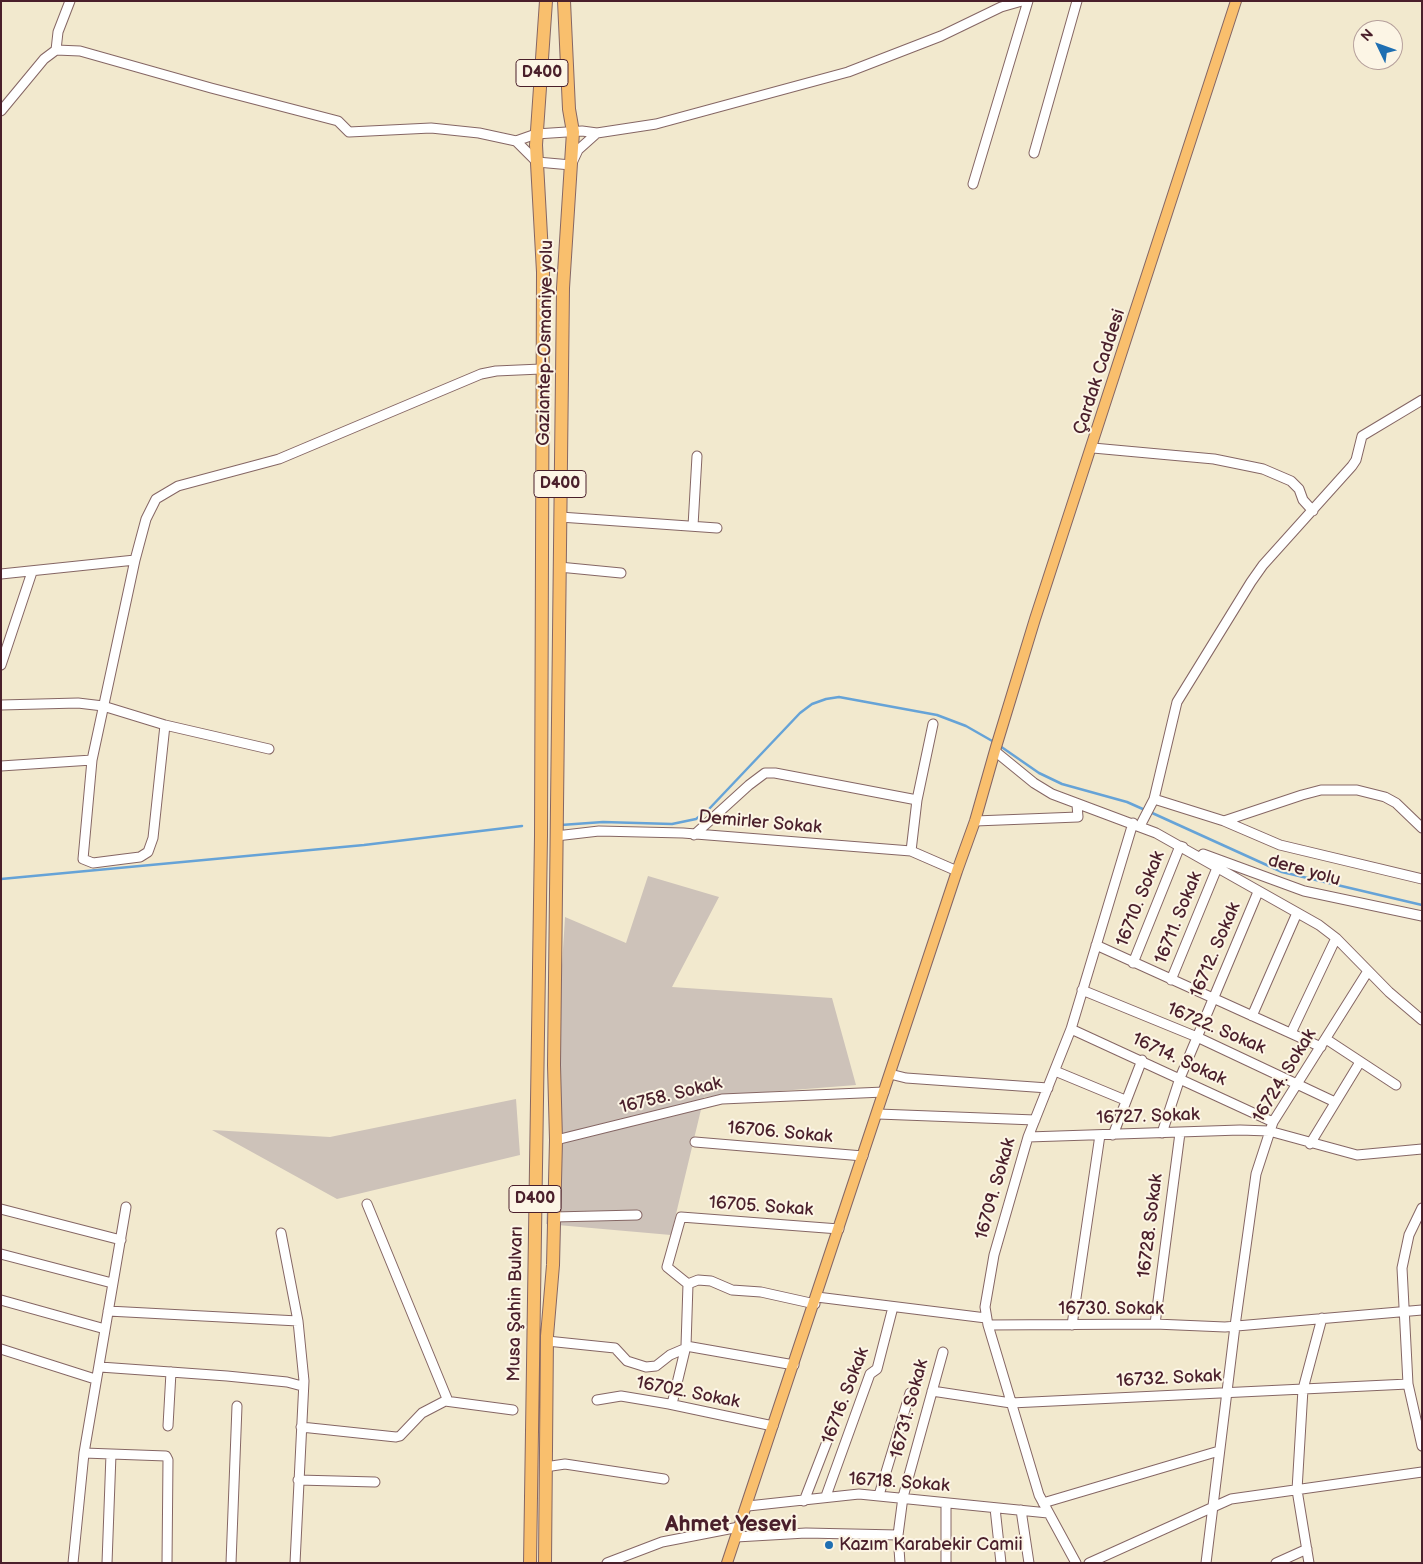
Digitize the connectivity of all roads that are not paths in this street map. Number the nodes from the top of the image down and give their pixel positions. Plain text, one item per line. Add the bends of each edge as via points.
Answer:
1 (70, 1) edge
2 (546, 1) edge
3 (564, 1) edge
4 (1022, 1) edge
5 (1028, 1) edge
6 (1077, 1) edge
7 (1236, 1) edge
8 (56, 50) junction
9 (1, 111) edge
10 (573, 132) junction
11 (596, 133) junction
12 (536, 134) junction
13 (516, 141) junction
14 (1034, 153) dead end
15 (537, 162) junction
16 (571, 165) junction
17 (973, 184) dead end
18 (541, 369) junction
19 (1422, 400) edge
20 (1093, 448) junction
21 (698, 456) dead end
22 (1313, 511) junction
23 (560, 517) junction
24 (693, 526) junction
25 (717, 528) dead end
26 (135, 560) junction
27 (559, 567) junction
28 (32, 572) junction
29 (620, 573) dead end
30 (1, 574) edge
31 (1, 665) edge
32 (1, 705) edge
33 (103, 706) junction
34 (165, 724) junction
35 (933, 724) dead end
36 (268, 749) dead end
37 (996, 749) junction
38 (92, 760) junction
39 (1, 766) edge
40 (917, 800) junction
41 (1152, 802) junction
42 (1077, 805) junction
43 (976, 821) junction
44 (1224, 821) junction
45 (1136, 824) junction
46 (1422, 828) edge
47 (694, 835) junction
48 (541, 836) joint
49 (556, 836) junction
50 (1180, 846) junction
51 (911, 851) junction
52 (1217, 868) junction
53 (957, 872) junction
54 (1422, 879) edge
55 (1258, 892) junction
56 (1297, 913) junction
57 (1422, 916) edge
58 (1336, 938) junction
59 (1096, 945) junction
60 (1133, 963) junction
61 (1368, 971) junction
62 (1171, 980) junction
63 (1082, 990) junction
64 (1213, 998) junction
65 (1252, 1016) junction
66 (1422, 1020) edge
67 (1071, 1029) junction
68 (1292, 1033) junction
69 (1197, 1037) junction
70 (1323, 1043) junction
71 (1142, 1060) junction
72 (1360, 1062) junction
73 (1055, 1071) junction
74 (890, 1074) junction
75 (1180, 1078) junction
76 (1297, 1082) junction
77 (1396, 1085) dead end
78 (1048, 1088) junction
79 (884, 1092) junction
80 (1125, 1100) junction
81 (1335, 1102) junction
82 (878, 1114) junction
83 (1034, 1120) junction
84 (1273, 1122) junction
85 (1269, 1131) junction
86 (1162, 1133) junction
87 (1180, 1133) junction
88 (1100, 1135) junction
89 (1113, 1135) junction
90 (1028, 1137) junction
91 (556, 1140) junction
92 (695, 1142) dead end
93 (1310, 1144) junction
94 (1422, 1149) edge
95 (863, 1156) junction
96 (367, 1204) dead end
97 (126, 1207) dead end
98 (1422, 1208) edge
99 (1, 1209) edge
100 (636, 1215) dead end
101 (554, 1217) junction
102 (839, 1228) junction
103 (280, 1233) dead end
104 (121, 1240) junction
105 (1, 1254) edge
106 (112, 1283) junction
107 (688, 1284) junction
108 (1, 1300) edge
109 (816, 1300) junction
110 (893, 1307) junction
111 (108, 1310) junction
112 (1422, 1310) edge
113 (1403, 1312) junction
114 (1322, 1318) junction
115 (298, 1321) junction
116 (987, 1321) junction
117 (1155, 1324) junction
118 (1072, 1325) junction
119 (1235, 1326) junction
120 (105, 1329) junction
121 (547, 1341) junction
122 (685, 1347) junction
123 (1, 1349) edge
124 (942, 1352) dead end
125 (794, 1365) junction
126 (100, 1367) junction
127 (171, 1372) junction
128 (95, 1378) junction
129 (1408, 1384) junction
130 (302, 1386) junction
131 (1303, 1389) junction
132 (932, 1391) junction
133 (1227, 1392) junction
134 (910, 1393) dead end
135 (597, 1400) dead end
136 (448, 1401) junction
137 (1011, 1403) junction
138 (672, 1404) junction
139 (237, 1406) dead end
140 (513, 1410) dead end
141 (168, 1426) dead end
142 (773, 1426) junction
143 (301, 1427) junction
144 (828, 1439) dead end
145 (1422, 1446) edge
146 (1219, 1451) junction
147 (84, 1453) junction
148 (111, 1454) junction
149 (545, 1467) junction
150 (1422, 1472) edge
151 (664, 1479) dead end
152 (298, 1480) junction
153 (375, 1482) dead end
154 (1298, 1490) junction
155 (879, 1495) junction
156 (826, 1496) junction
157 (903, 1498) junction
158 (804, 1501) junction
159 (946, 1503) junction
160 (1043, 1503) junction
161 (748, 1506) junction
162 (995, 1508) junction
163 (1212, 1508) junction
164 (1021, 1510) junction
165 (1048, 1513) junction
166 (738, 1532) junction
167 (898, 1535) junction
168 (1307, 1549) junction
169 (73, 1563) edge
170 (107, 1563) edge
171 (167, 1563) edge
172 (232, 1563) edge
173 (295, 1563) edge
174 (530, 1563) edge
175 (545, 1563) edge
176 (607, 1563) edge
177 (727, 1563) edge
178 (900, 1563) edge
179 (946, 1563) edge
180 (1001, 1563) edge
181 (1028, 1563) edge
182 (1076, 1563) edge
183 (1089, 1563) edge
184 (1206, 1563) edge
185 (1276, 1563) edge
186 (1309, 1563) edge

1 - 8 street via 58,32
2 - 12 highway, Gaziantep-Osmaniye yolu / D400
3 - 10 highway, Gaziantep-Osmaniye yolu / D400
4 - 11 street via 848,72 665,122
5 - 17 street
6 - 14 street
7 - 20 main road, Çardak Caddesi
8 - 9 street via 44,59
8 - 13 street via 80,51 338,120 349,132 431,128
10 - 11 street
10 - 12 street
10 - 16 highway, Gaziantep-Osmaniye yolu / D400
11 - 16 street via 578,150
12 - 13 street
12 - 15 highway, Gaziantep-Osmaniye yolu / D400
13 - 15 street
15 - 16 street
15 - 18 highway, Gaziantep-Osmaniye yolu / D400 via 543,272
16 - 23 highway, Gaziantep-Osmaniye yolu / D400 via 563,288
18 - 26 street via 496,370 481,374 279,459 178,486 156,499 146,520
18 - 48 highway, Gaziantep-Osmaniye yolu / D400
19 - 22 street, 16709. Sokak via 1362,436 1356,460
20 - 22 street via 1214,459 1263,469 1291,481
20 - 37 main road, Çardak Caddesi via 1069,514
21 - 24 street
22 - 41 street, 16709. Sokak via 1255,576 1178,702
23 - 24 street
23 - 27 highway, Gaziantep-Osmaniye yolu / D400
24 - 25 street
26 - 28 street
26 - 33 street
27 - 29 street
27 - 49 highway, Gaziantep-Osmaniye yolu / D400
28 - 30 street
28 - 31 street
32 - 33 street via 78,703
33 - 34 street
33 - 38 street
34 - 36 street
34 - 38 street via 153,838 148,852 140,857 93,862 83,859
35 - 40 street
37 - 42 street via 1034,783
37 - 43 main road, Çardak Caddesi
38 - 39 street
40 - 47 street via 775,772 765,774 749,785
40 - 51 street
41 - 44 street
41 - 45 street, 16709. Sokak via 1145,816
42 - 43 street via 1078,817
42 - 45 street
43 - 53 main road, Çardak Caddesi
44 - 46 street via 1302,795 1343,789 1385,797 1406,811
44 - 54 street via 1280,845
45 - 50 street
45 - 59 street, 16709. Sokak
47 - 49 street, Demirler Sokak via 607,831
47 - 51 street, Demirler Sokak
48 - 174 highway, Musa Şahin Bulvarı / D400
49 - 91 highway, Musa Şahin Bulvarı / D400
50 - 52 street
50 - 57 street, dere yolu via 1304,891
50 - 60 street, 16710. Sokak
51 - 53 street, Demirler Sokak
52 - 55 street
52 - 62 street, 16711. Sokak
53 - 74 main road, Çardak Caddesi
55 - 56 street
55 - 64 street, 16712. Sokak
56 - 58 street
56 - 65 street
58 - 61 street
58 - 68 street
59 - 60 street
59 - 63 street, 16709. Sokak
60 - 62 street
61 - 66 street
61 - 70 street, 16724. Sokak
62 - 64 street
63 - 67 street, 16709. Sokak
63 - 69 street, 16722. Sokak
64 - 65 street
64 - 69 street, 16712. Sokak
65 - 68 street
67 - 71 street, 16714. Sokak
67 - 73 street, 16709. Sokak
68 - 70 street
69 - 75 street, 16712. Sokak
69 - 76 street, 16722. Sokak
70 - 72 street
70 - 76 street, 16724. Sokak
71 - 75 street, 16714. Sokak
71 - 80 street
72 - 77 street
72 - 81 street
73 - 78 street, 16709. Sokak
73 - 80 street
74 - 78 street via 906,1078
74 - 79 main road, Çardak Caddesi
75 - 84 street, 16714. Sokak
75 - 86 street, 16712. Sokak
76 - 81 street, 16722. Sokak
76 - 84 street, 16724. Sokak
78 - 83 street, 16709. Sokak
79 - 82 main road, Çardak Caddesi
79 - 91 street, 16758. Sokak via 722,1099
80 - 89 street
81 - 93 street
82 - 83 street
82 - 95 main road, Çardak Caddesi
83 - 90 street, 16709. Sokak
84 - 85 street, 16724. Sokak
85 - 87 street, 16727. Sokak
85 - 93 street, 16727. Sokak
85 - 119 street, 16724. Sokak via 1252,1191
86 - 87 street, 16727. Sokak
86 - 89 street, 16727. Sokak
87 - 117 street, 16728. Sokak
88 - 89 street, 16727. Sokak
88 - 90 street, 16727. Sokak
88 - 118 street
90 - 116 street, 16709. Sokak via 994,1255 986,1295
91 - 101 highway, Musa Şahin Bulvarı / D400
92 - 95 street, 16706. Sokak
93 - 94 street, 16727. Sokak via 1357,1155
95 - 102 main road, Çardak Caddesi
96 - 136 street
97 - 104 street
98 - 113 street via 1404,1255
99 - 104 street
100 - 101 street
101 - 121 highway, Musa Şahin Bulvarı / D400
102 - 107 street, 16705. Sokak via 681,1217 667,1267
102 - 109 main road, Çardak Caddesi
103 - 115 street
104 - 106 street
105 - 106 street
106 - 111 street
107 - 109 street, 16730. Sokak via 698,1280 711,1281 732,1290
107 - 122 street
108 - 120 street
109 - 110 street, 16730. Sokak
109 - 125 main road, Çardak Caddesi
110 - 116 street, 16730. Sokak
110 - 156 street, 16716. Sokak via 877,1369 870,1374
111 - 115 street
111 - 120 street
112 - 113 street, 16730. Sokak
113 - 114 street, 16730. Sokak
113 - 129 street
114 - 119 street, 16730. Sokak
114 - 131 street
115 - 130 street
116 - 118 street, 16730. Sokak
116 - 137 street, 16709. Sokak
117 - 118 street, 16730. Sokak
117 - 119 street, 16730. Sokak
119 - 133 street, 16724. Sokak
120 - 126 street
121 - 122 street via 615,1348 627,1361 646,1367 656,1366
121 - 149 highway, Musa Şahin Bulvarı / D400
122 - 125 street
122 - 138 street
123 - 128 street
124 - 132 street, 16731. Sokak
125 - 142 main road, Çardak Caddesi
126 - 127 street
126 - 128 street
127 - 130 street
127 - 141 street
128 - 147 street
129 - 131 street, 16732. Sokak
129 - 145 street
130 - 143 street
131 - 133 street, 16732. Sokak
131 - 154 street
132 - 137 street, 16732. Sokak
132 - 157 street, 16731. Sokak
133 - 137 street, 16732. Sokak
133 - 146 street, 16724. Sokak
134 - 155 street
135 - 138 street, 16702. Sokak via 621,1396
136 - 140 street
136 - 143 street via 430,1407 402,1434 390,1437
137 - 160 street, 16709. Sokak
138 - 142 street, 16702. Sokak
139 - 172 street
142 - 161 main road, Çardak Caddesi
143 - 152 street
144 - 158 street
146 - 160 street
146 - 163 street, 16724. Sokak
147 - 148 street
147 - 169 street
148 - 170 street
148 - 171 street via 163,1455 168,1460
149 - 151 street via 565,1464
149 - 175 highway, Musa Şahin Bulvarı / D400
150 - 154 street
152 - 153 street
152 - 173 street
154 - 163 street via 1231,1499
154 - 168 street
155 - 156 street, 16718. Sokak
155 - 157 street, 16718. Sokak
156 - 158 street, 16718. Sokak
157 - 159 street, 16718. Sokak
157 - 167 street, 16731. Sokak
158 - 161 street, 16718. Sokak
159 - 162 street, 16718. Sokak
159 - 179 street
160 - 165 street, 16709. Sokak
161 - 166 main road, Çardak Caddesi
162 - 164 street, 16718. Sokak
162 - 180 street
163 - 183 street
163 - 184 street, 16724. Sokak
164 - 165 street, 16718. Sokak
164 - 181 street
165 - 182 street, 16709. Sokak
166 - 167 street
166 - 176 street via 662,1542
166 - 177 main road, Çardak Caddesi
167 - 178 street, 16731. Sokak
168 - 185 street
168 - 186 street

